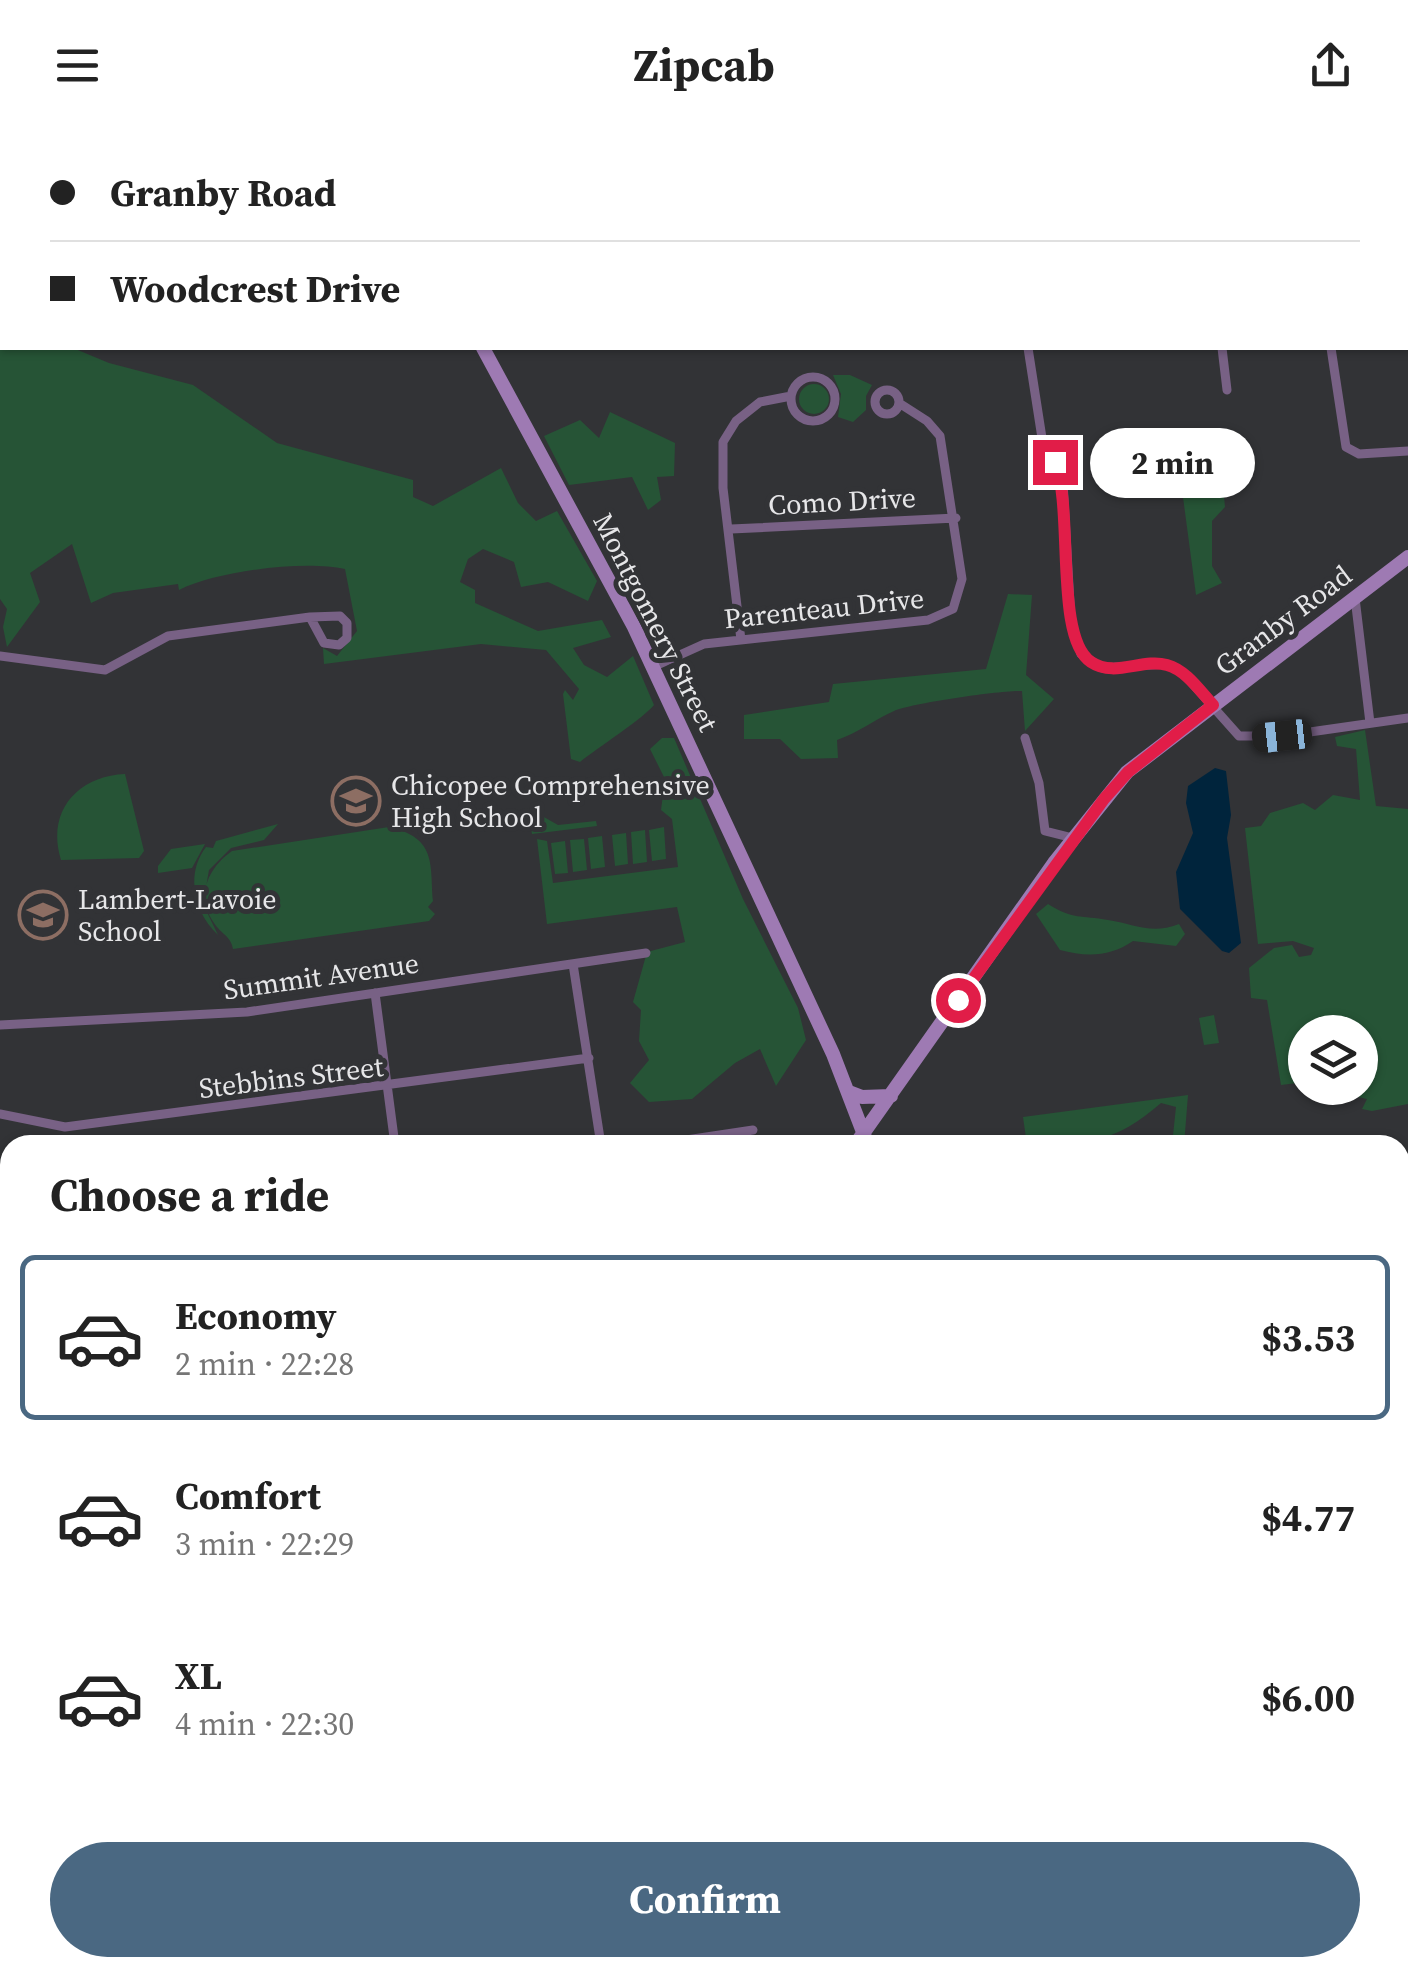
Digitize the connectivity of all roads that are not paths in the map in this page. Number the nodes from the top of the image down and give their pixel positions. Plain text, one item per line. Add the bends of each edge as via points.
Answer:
1 (483, 350) edge
2 (1028, 350) edge
3 (1222, 350) edge
4 (1330, 350) edge
5 (1228, 390) dead end
6 (791, 396) junction
7 (899, 403) dead end
8 (1408, 452) edge
9 (956, 518) junction
10 (731, 529) junction
11 (1408, 557) edge
12 (1355, 598) junction
13 (310, 616) junction
14 (740, 640) junction
15 (0, 656) edge
16 (653, 667) junction
17 (1213, 705) junction
18 (1408, 718) edge
19 (1370, 723) junction
20 (1025, 738) dead end
21 (1073, 838) junction
22 (646, 953) dead end
23 (573, 964) junction
24 (375, 992) junction
25 (0, 1025) edge
26 (588, 1058) junction
27 (387, 1087) junction
28 (849, 1092) junction
29 (891, 1096) junction
30 (0, 1114) edge
31 (754, 1130) dead end
32 (394, 1135) edge
33 (600, 1135) edge
34 (720, 1135) edge
35 (861, 1135) edge
36 (867, 1135) edge

1 - 16 main road, Montgomery Street
2 - 17 street via 1042,438 1063,482 1071,621 1081,654 1102,668 1166,664
3 - 5 street
4 - 8 street via 1346,447 1359,454
6 - 6 street via 794,410 811,421 825,418 834,406 830,385 817,378 803,380
6 - 10 street via 760,402 723,442
7 - 9 street, Parenteau Drive via 940,436
9 - 10 street, Como Drive
9 - 14 street, Parenteau Drive via 962,587 946,614
10 - 14 street
11 - 12 main road, Granby Road
12 - 17 main road, Granby Road
12 - 19 street
13 - 13 street via 324,643 339,645 347,638 340,616
13 - 15 street via 168,636 105,670
14 - 16 street, Parenteau Drive via 700,645
16 - 28 main road, Montgomery Street
17 - 19 street via 1239,736 1254,739
17 - 21 main road, Granby Road via 1128,772
18 - 19 street
20 - 21 street via 1040,783 1044,830
21 - 29 main road, Granby Road
22 - 23 street, Summit Avenue
23 - 24 street, Summit Avenue
23 - 26 street
24 - 25 street, Summit Avenue via 247,1012
24 - 27 street
26 - 27 street, Stebbins Street
26 - 33 street
27 - 30 street, Stebbins Street via 66,1127
27 - 32 street
28 - 29 main road
28 - 35 main road, Montgomery Street
29 - 36 main road, Granby Road
31 - 34 street

